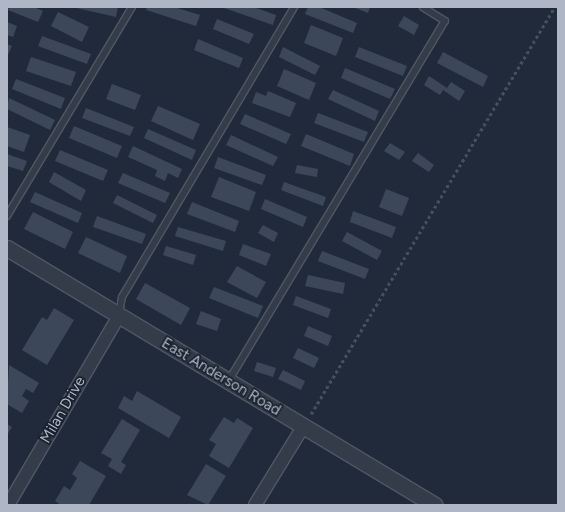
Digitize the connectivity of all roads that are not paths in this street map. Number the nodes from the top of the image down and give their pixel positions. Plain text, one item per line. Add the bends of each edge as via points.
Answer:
1 (132, 7) edge
2 (294, 7) edge
3 (423, 7) edge
4 (7, 216) edge
5 (7, 248) edge
6 (119, 316) junction
7 (228, 382) junction
8 (303, 427) junction
9 (8, 505) edge
10 (255, 505) edge
11 (435, 505) edge

1 - 4 lane
2 - 6 lane via 122,297
3 - 7 lane via 445,21
5 - 6 street, East Anderson Road
6 - 7 street, East Anderson Road
6 - 9 street, Milan Drive
7 - 8 street, East Anderson Road
8 - 10 street
8 - 11 street, East Anderson Road

